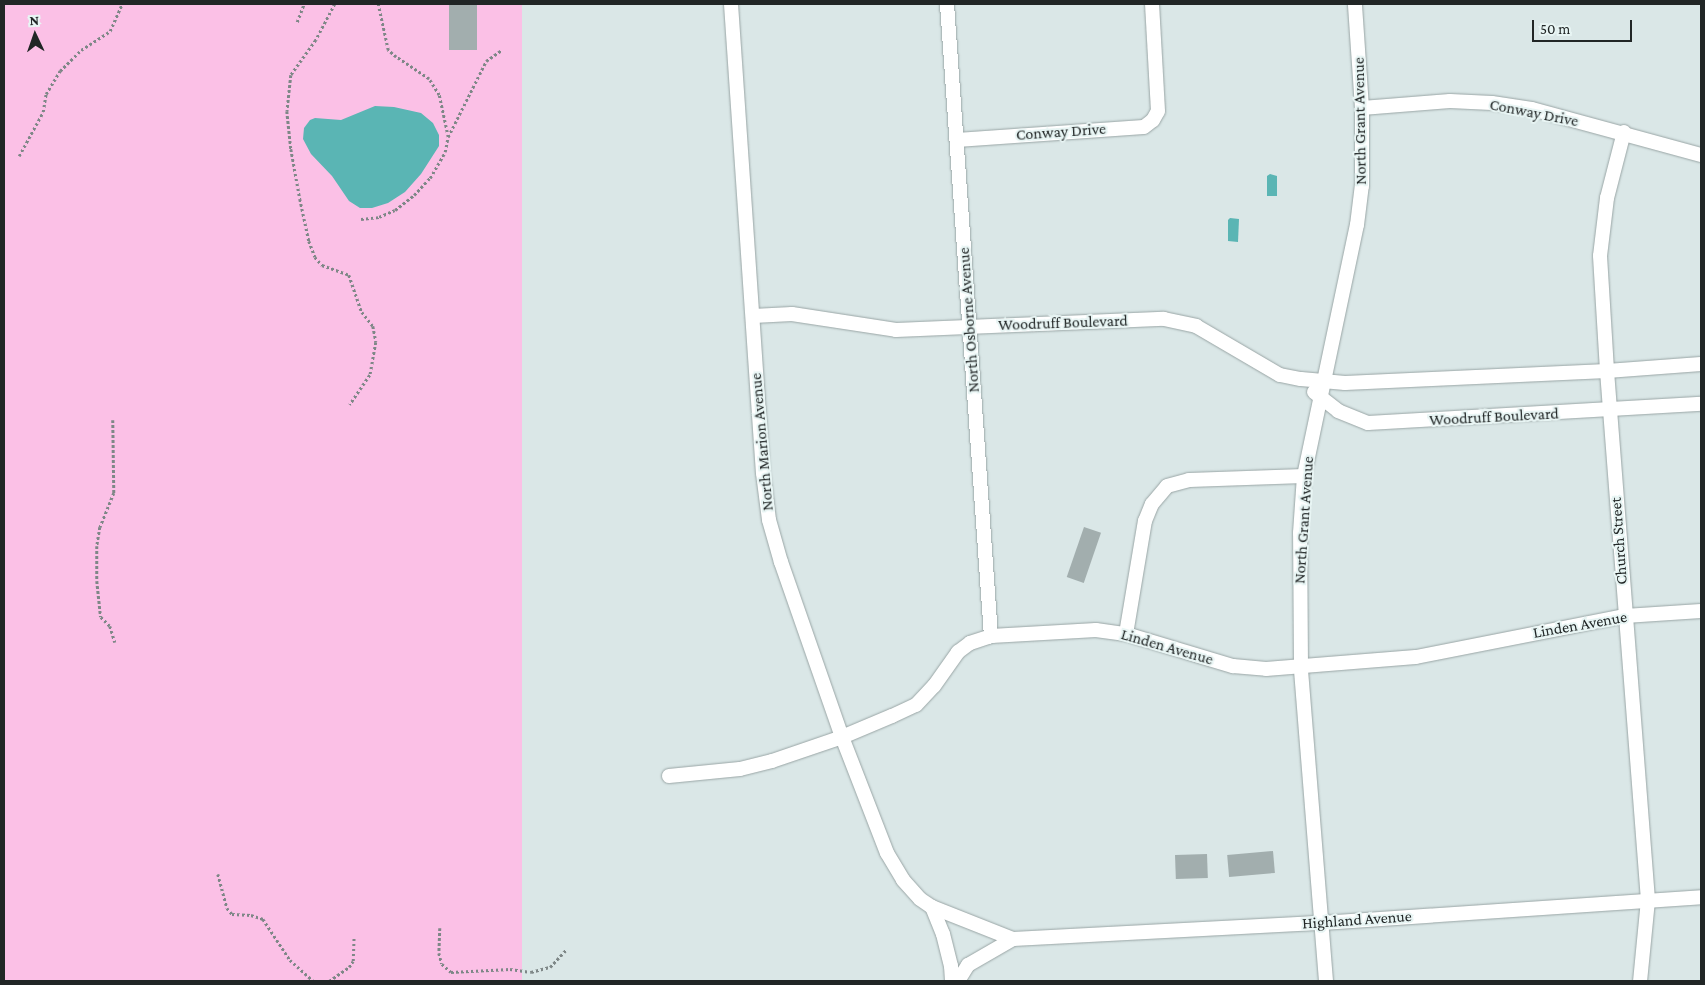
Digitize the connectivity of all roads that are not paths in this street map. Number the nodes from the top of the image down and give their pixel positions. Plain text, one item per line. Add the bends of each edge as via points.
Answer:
1 (731, 4) edge
2 (947, 4) edge
3 (1152, 4) edge
4 (1355, 4) edge
5 (1362, 108) junction
6 (1624, 132) junction
7 (957, 140) junction
8 (1701, 155) edge
9 (753, 316) junction
10 (969, 327) junction
11 (1701, 364) edge
12 (1606, 371) junction
13 (1301, 379) junction
14 (1323, 380) junction
15 (1319, 398) junction
16 (1701, 404) edge
17 (1610, 411) junction
18 (1304, 476) junction
19 (1701, 611) edge
20 (1625, 616) junction
21 (1126, 634) junction
22 (991, 636) junction
23 (1301, 667) junction
24 (842, 737) junction
25 (669, 776) dead end
26 (1701, 897) edge
27 (1648, 900) junction
28 (932, 907) junction
29 (1322, 923) junction
30 (1013, 939) junction
31 (952, 981) edge
32 (958, 981) edge
33 (1326, 981) edge
34 (1640, 981) edge

1 - 9 street, North Marion Avenue
2 - 7 street, North Osborne Avenue
3 - 7 street, Conway Drive via 1158,110 1154,120 1144,127
4 - 5 street, North Grant Avenue
5 - 6 street, Conway Drive via 1450,101 1492,103 1532,109
5 - 14 street, North Grant Avenue via 1362,186 1357,225
6 - 8 street, Conway Drive
6 - 12 street, Church Street via 1602,227 1600,256
7 - 10 street, North Osborne Avenue
9 - 10 street, Woodruff Boulevard via 792,314 896,330
9 - 24 street, North Marion Avenue via 769,520
10 - 13 street, Woodruff Boulevard via 1164,319 1196,326 1280,375
10 - 22 street, North Osborne Avenue
11 - 12 street, Woodruff Boulevard
12 - 14 street, Woodruff Boulevard via 1364,384
12 - 17 street, Church Street
13 - 14 street, Woodruff Boulevard
13 - 15 street, Woodruff Boulevard
14 - 15 street, North Grant Avenue
15 - 17 street, Woodruff Boulevard via 1338,411 1368,423
15 - 18 street, North Grant Avenue
16 - 17 street, Woodruff Boulevard
17 - 20 street, Church Street
18 - 21 street via 1189,480 1167,486 1152,504 1144,521
18 - 23 street, North Grant Avenue via 1299,574
19 - 20 street, Linden Avenue
20 - 23 street, Linden Avenue via 1416,657
20 - 27 street, Church Street
21 - 22 street, Linden Avenue via 1096,630
21 - 23 street, Linden Avenue via 1233,666
22 - 24 street, Linden Avenue via 970,643 958,652 916,705
23 - 29 street, North Grant Avenue
24 - 25 street, Linden Avenue via 740,769
24 - 28 street, North Marion Avenue via 887,853 904,880 920,899
26 - 27 street, Highland Avenue
27 - 29 street, Highland Avenue
27 - 34 street, Church Street
28 - 30 street, North Marion Avenue
28 - 31 street via 943,934
29 - 30 street, Highland Avenue
29 - 33 street, North Grant Avenue
30 - 32 street via 968,965

